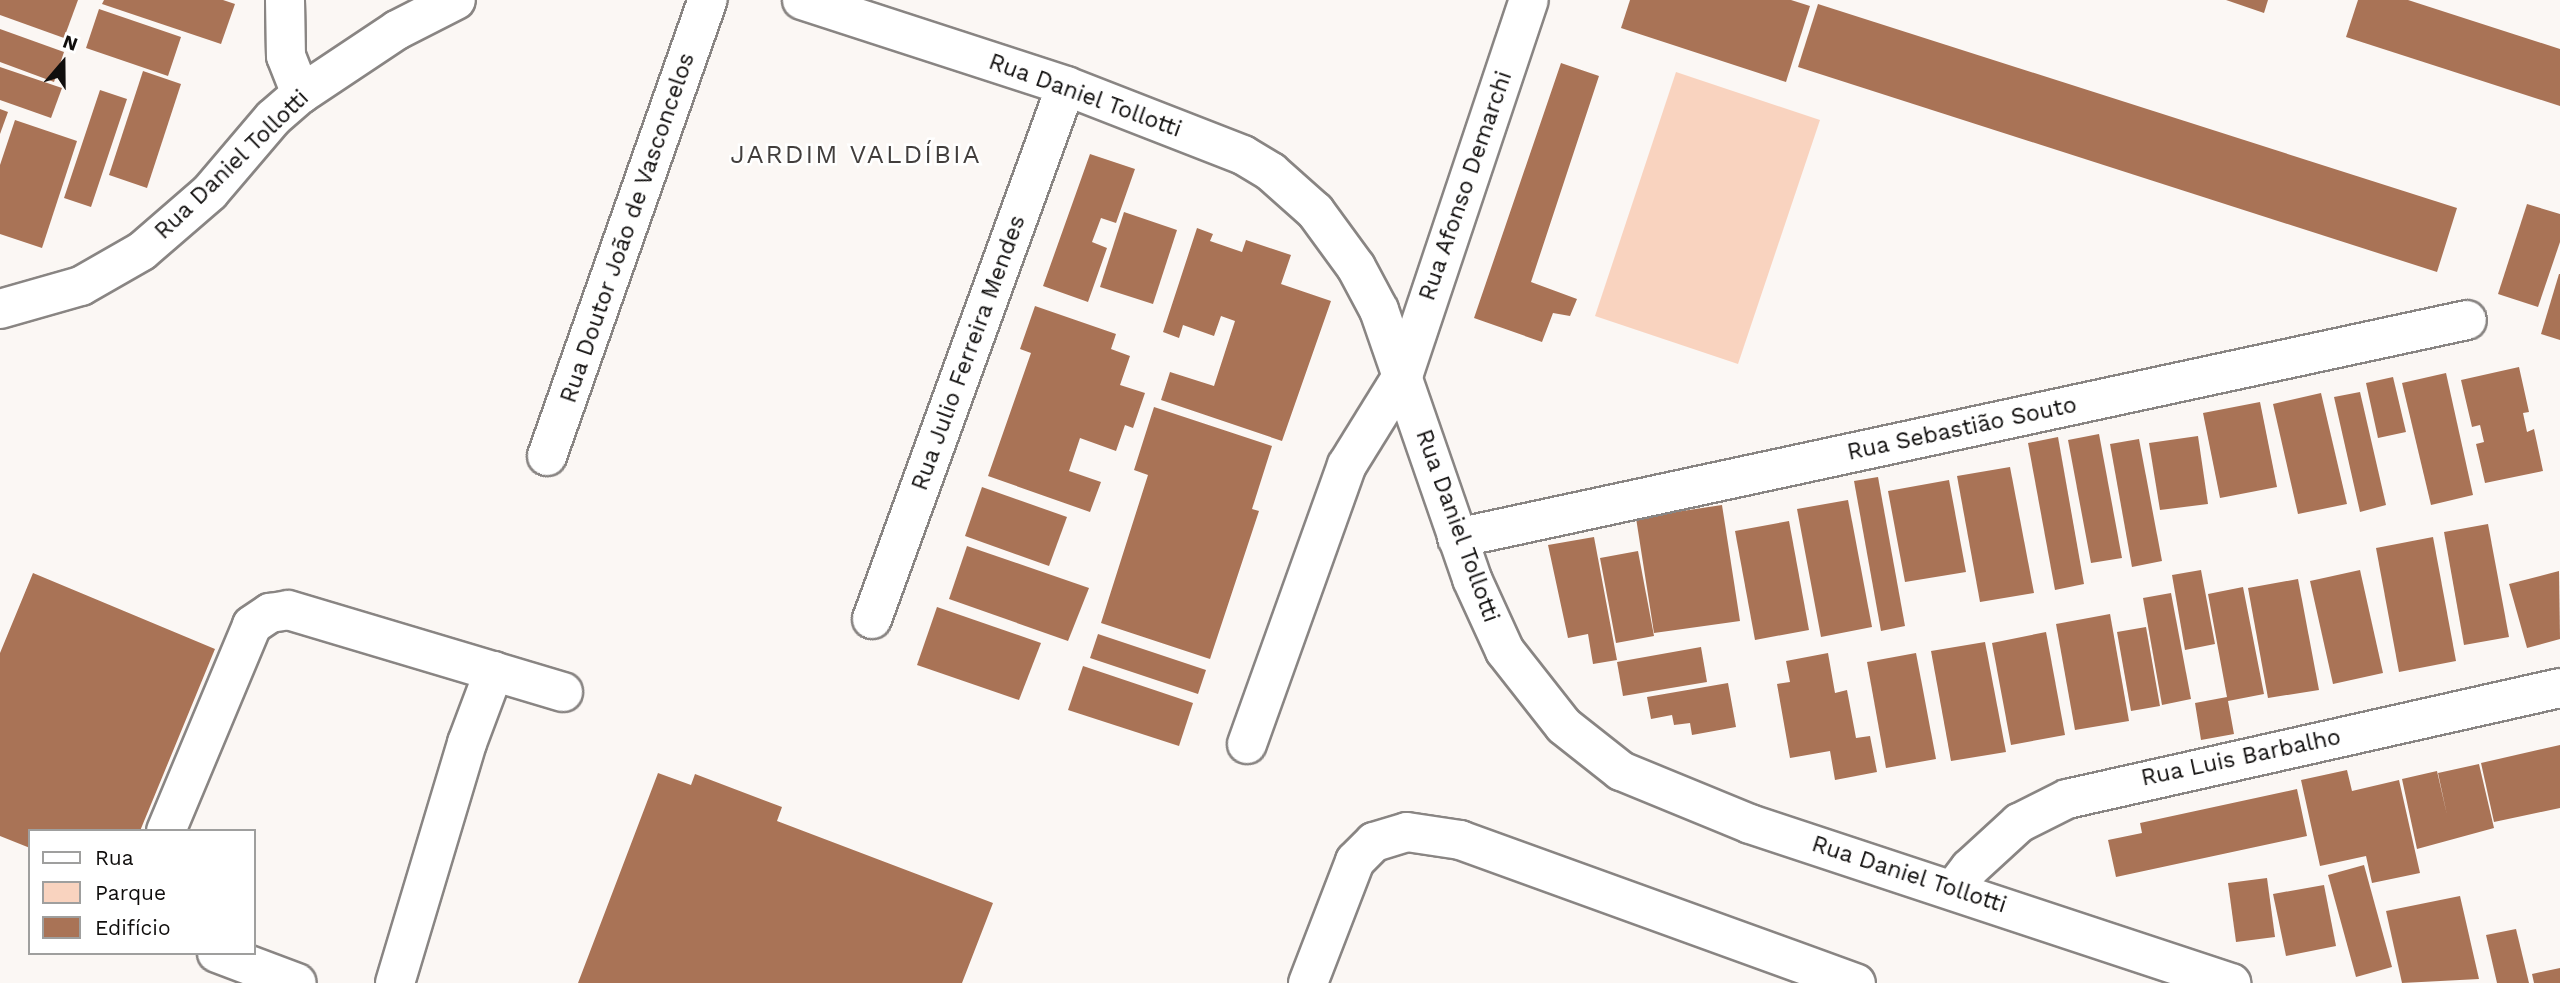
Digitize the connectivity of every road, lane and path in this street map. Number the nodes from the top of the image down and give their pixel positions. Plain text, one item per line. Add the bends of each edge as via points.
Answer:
1 (285, 0) edge
2 (456, 0) edge
3 (708, 0) edge
4 (802, 0) edge
5 (1529, 0) edge
6 (1066, 86) junction
7 (302, 94) junction
8 (0, 309) edge
9 (2467, 320) dead end
10 (1404, 373) junction
11 (547, 456) dead end
12 (1457, 538) junction
13 (872, 619) dead end
14 (494, 671) junction
15 (2560, 688) edge
16 (564, 692) dead end
17 (1247, 744) dead end
18 (167, 829) edge
19 (1954, 889) junction
20 (222, 955) edge
21 (297, 983) edge
22 (395, 983) edge
23 (1308, 983) edge
24 (1856, 983) edge
25 (2231, 983) edge

1 - 7 street via 286,57
2 - 7 street, Rua Daniel Tollotti via 397,30
3 - 11 street, Rua Doutor João de Vasconcelos
4 - 6 street, Rua Daniel Tollotti
5 - 10 street, Rua Afonso Demarchi
6 - 10 street, Rua Daniel Tollotti via 1243,155 1292,189 1315,211 1356,267
6 - 13 street, Rua Julio Ferreira Mendes
7 - 8 street, Rua Daniel Tollotti via 273,118 210,192 142,251 82,286
9 - 12 street, Rua Sebastião Souto
10 - 12 street, Rua Daniel Tollotti
10 - 17 street, Rua Afonso Demarchi via 1347,465
12 - 19 street, Rua Daniel Tollotti via 1487,616 1524,680 1564,726 1621,771 1728,816
14 - 16 street
14 - 18 street via 288,610 270,613 252,625
14 - 22 street via 467,743
15 - 19 street, Rua Luis Barbalho via 2067,799 2019,823
19 - 25 street, Rua Daniel Tollotti
20 - 21 street
23 - 24 street via 1348,871 1374,842 1407,832 1460,840

